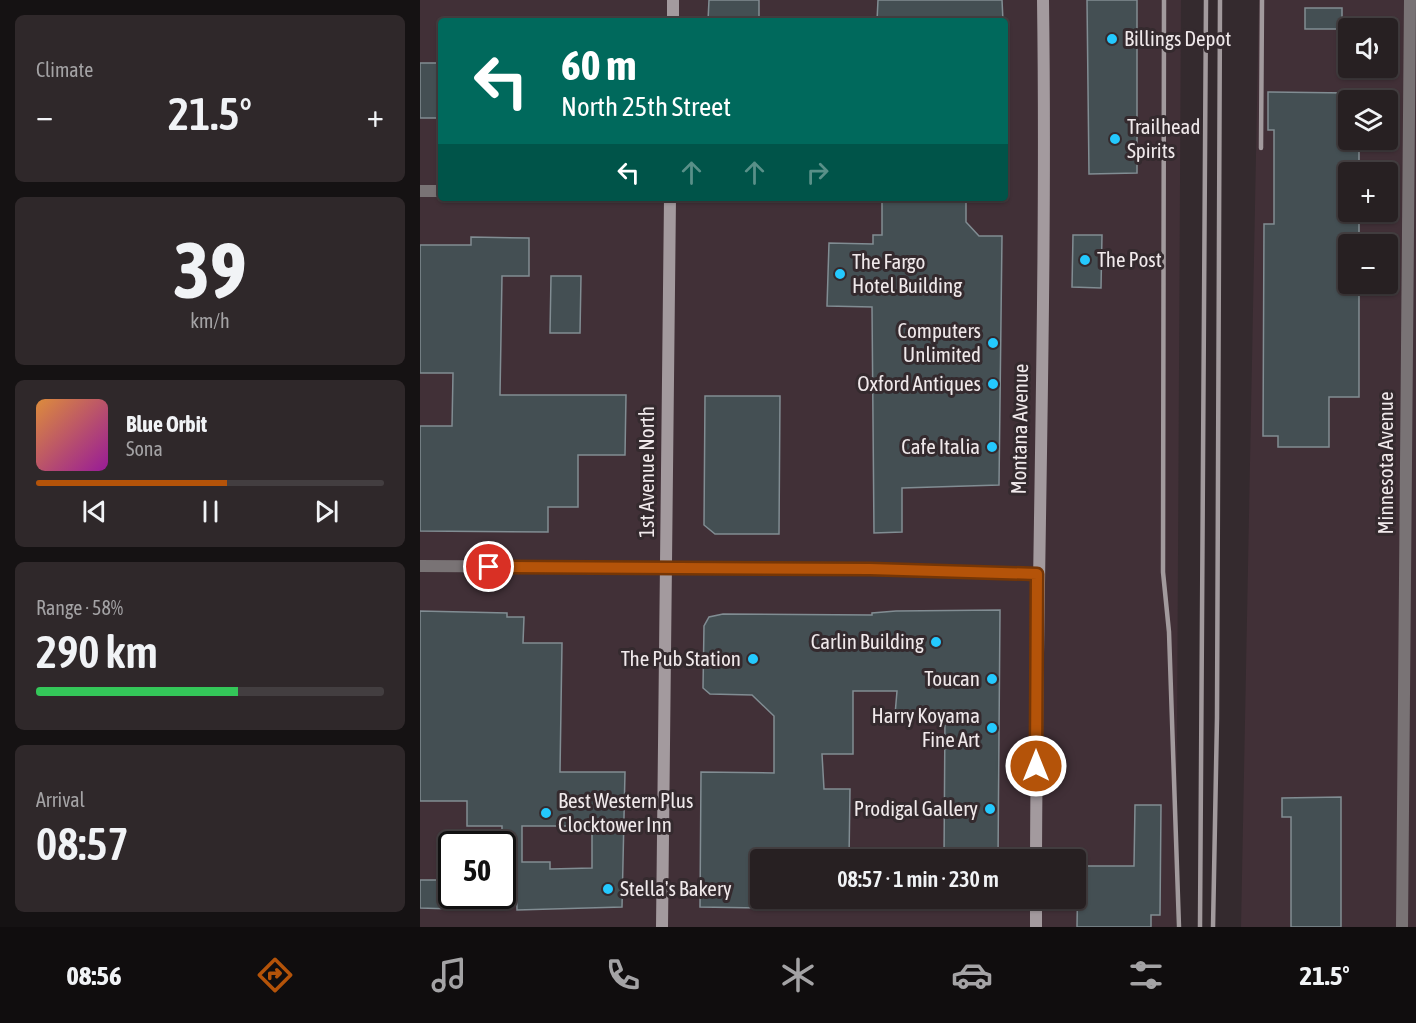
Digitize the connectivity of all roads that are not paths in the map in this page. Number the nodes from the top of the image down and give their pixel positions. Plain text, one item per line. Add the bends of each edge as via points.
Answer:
1 (673, 0) edge
2 (1043, 0) edge
3 (1410, 0) edge
4 (673, 18) edge
5 (420, 191) edge
6 (438, 191) edge
7 (1412, 199) edge
8 (670, 201) edge
9 (420, 566) edge
10 (666, 569) junction
11 (1037, 574) junction
12 (1410, 576) edge
13 (1036, 849) edge
14 (1036, 909) edge
15 (662, 927) edge
16 (1036, 927) edge
17 (1402, 927) edge

1 - 4 main road
2 - 11 main road, Montana Avenue via 1045,176
3 - 7 street, Minnesota Avenue
5 - 6 street
7 - 12 street, Minnesota Avenue
8 - 10 main road, 1st Avenue North
9 - 10 street
10 - 11 street
10 - 15 main road, 1st Avenue North
11 - 13 main road, Montana Avenue
12 - 17 street, Minnesota Avenue
14 - 16 main road

